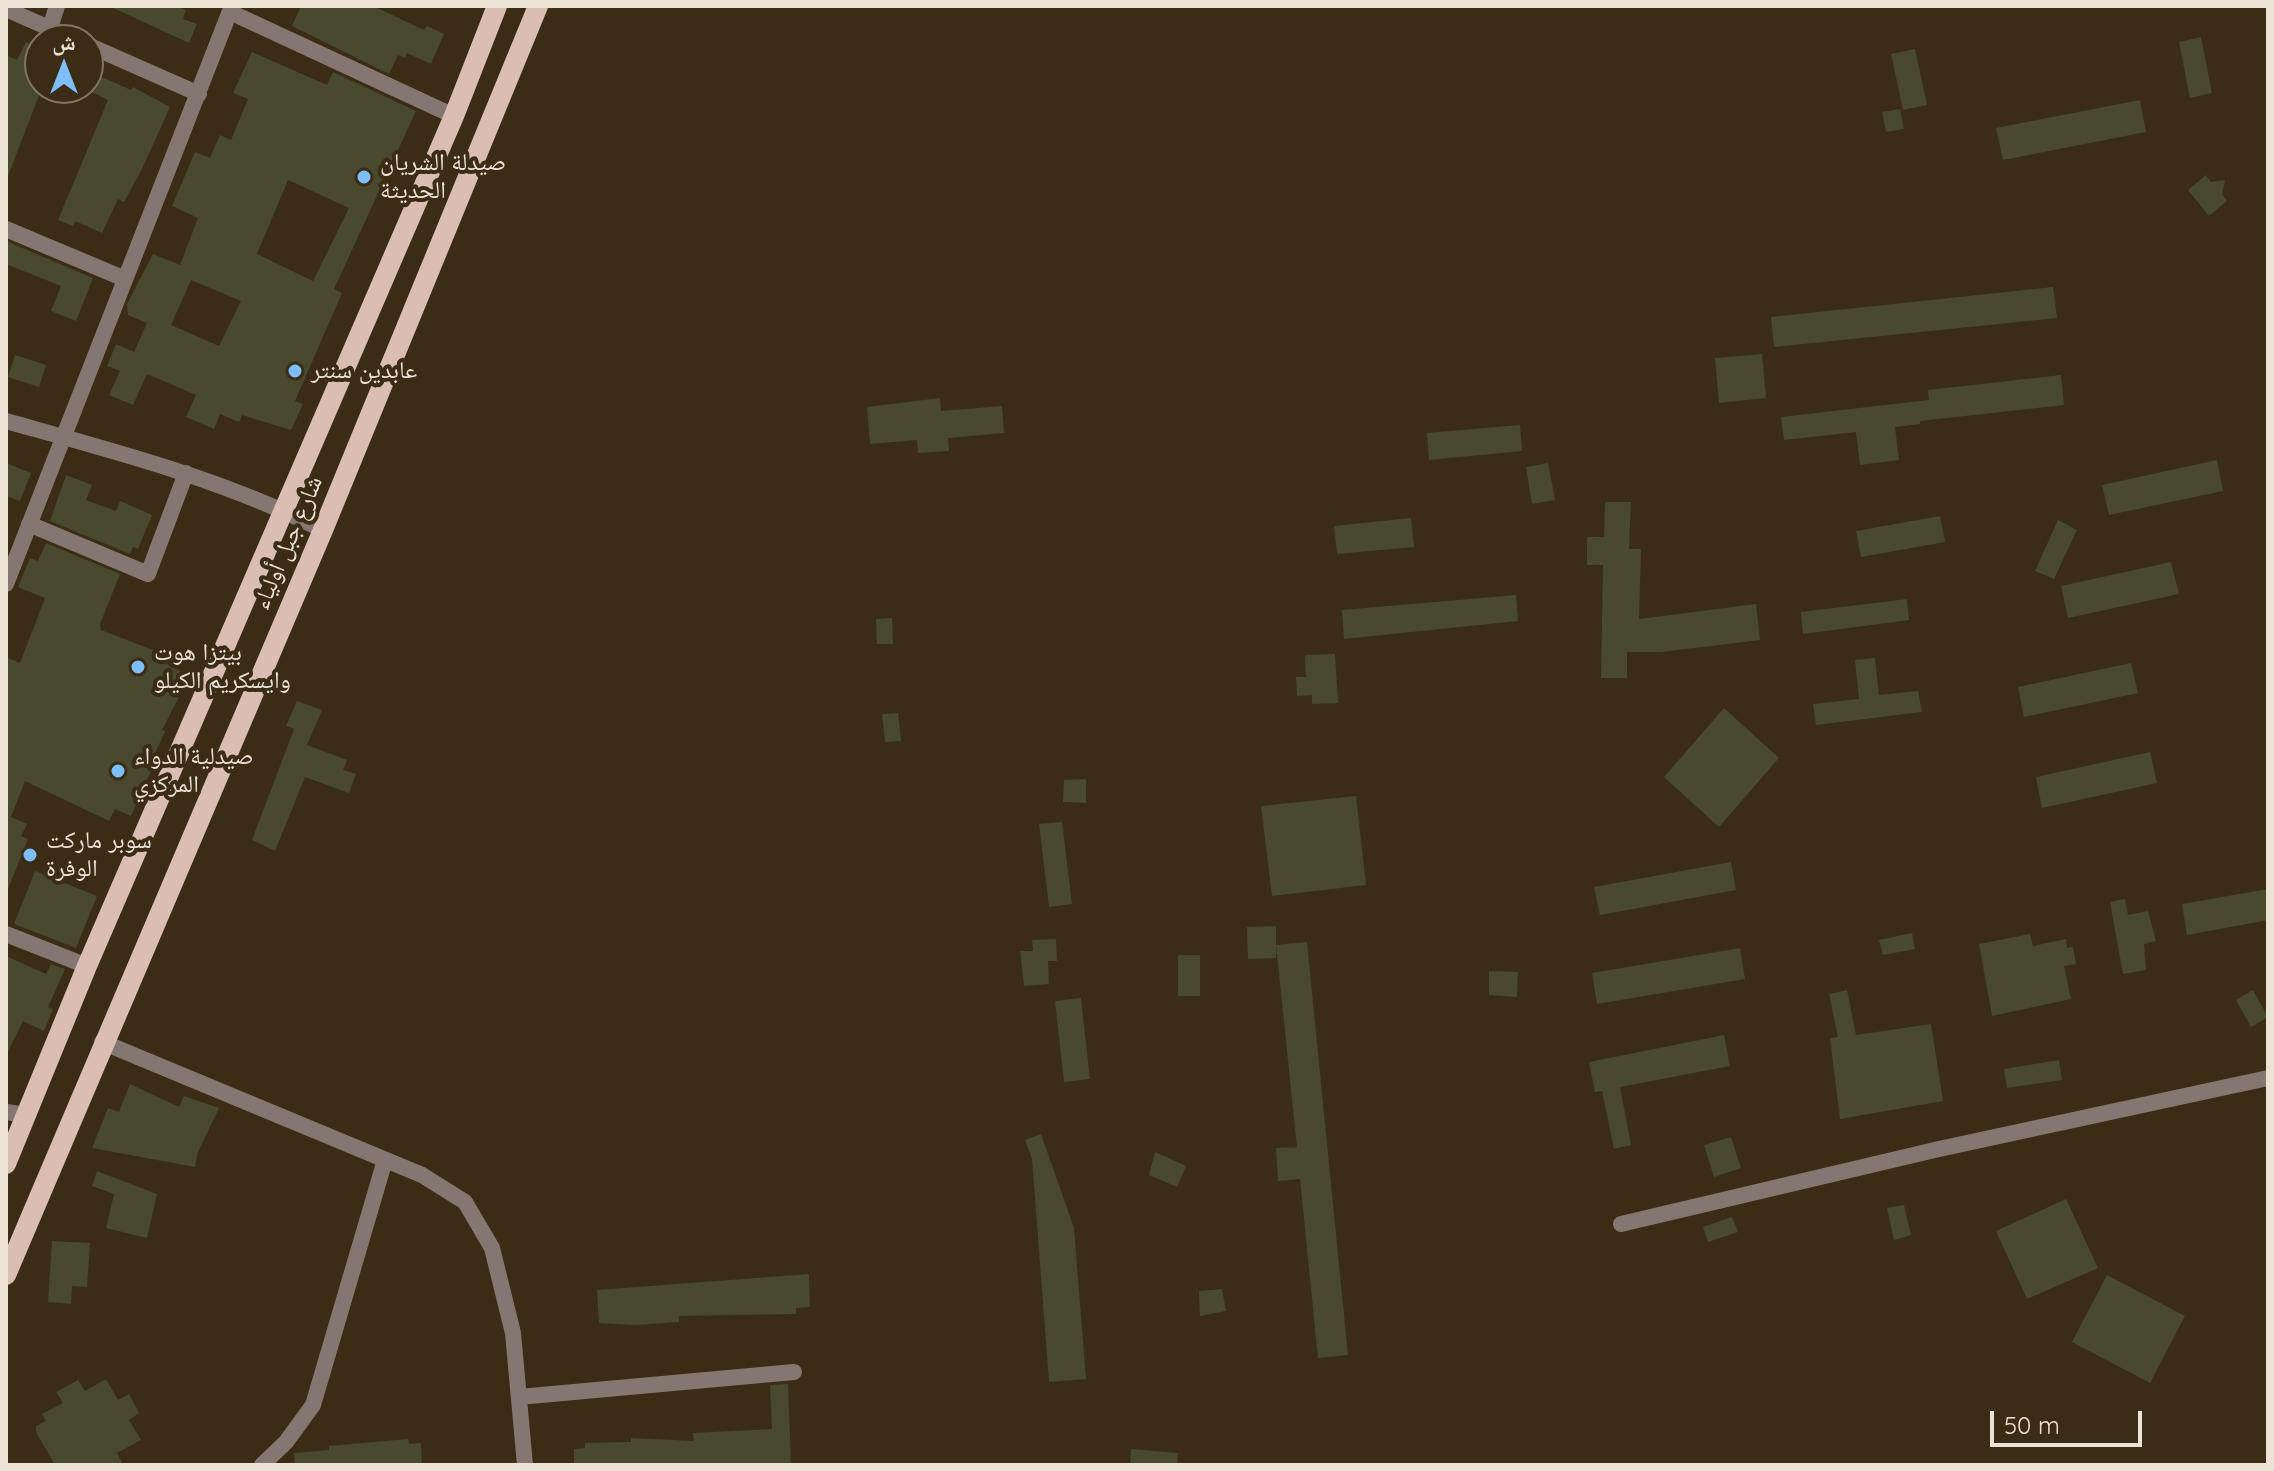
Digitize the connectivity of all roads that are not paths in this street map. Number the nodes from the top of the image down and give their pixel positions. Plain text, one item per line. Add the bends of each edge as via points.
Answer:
1 (497, 6) edge
2 (538, 6) edge
3 (6, 9) edge
4 (231, 9) edge
5 (41, 24) edge
6 (104, 52) edge
7 (199, 94) junction
8 (454, 116) junction
9 (6, 229) edge
10 (125, 279) junction
11 (6, 421) edge
12 (66, 438) junction
13 (186, 473) junction
14 (283, 510) junction
15 (29, 524) junction
16 (323, 530) junction
17 (6, 584) edge
18 (6, 934) edge
19 (87, 966) junction
20 (102, 1042) junction
21 (2268, 1078) edge
22 (16, 1113) edge
23 (385, 1160) junction
24 (6, 1164) edge
25 (1621, 1224) dead end
26 (6, 1275) edge
27 (794, 1372) dead end
28 (519, 1397) junction
29 (262, 1465) edge
30 (525, 1465) edge

1 - 8 main road, شارع جبل أولياء
2 - 16 main road, شارع جبل أولياء
3 - 5 street
4 - 7 street
4 - 8 street
6 - 7 street
7 - 10 street
8 - 14 main road, شارع جبل أولياء
9 - 10 street
10 - 12 street
11 - 12 street
12 - 13 street
12 - 15 street
13 - 14 street
13 - 15 street via 148,574
14 - 16 street
14 - 19 main road, شارع جبل أولياء
15 - 17 street
16 - 20 main road, شارع جبل أولياء
18 - 19 street
19 - 22 main road, شارع جبل أولياء
20 - 23 street
20 - 26 main road, شارع جبل أولياء
21 - 25 street
22 - 24 main road, شارع جبل أولياء
23 - 28 street via 465,1202 492,1248 513,1333
23 - 29 street via 313,1405
27 - 28 street
28 - 30 street

